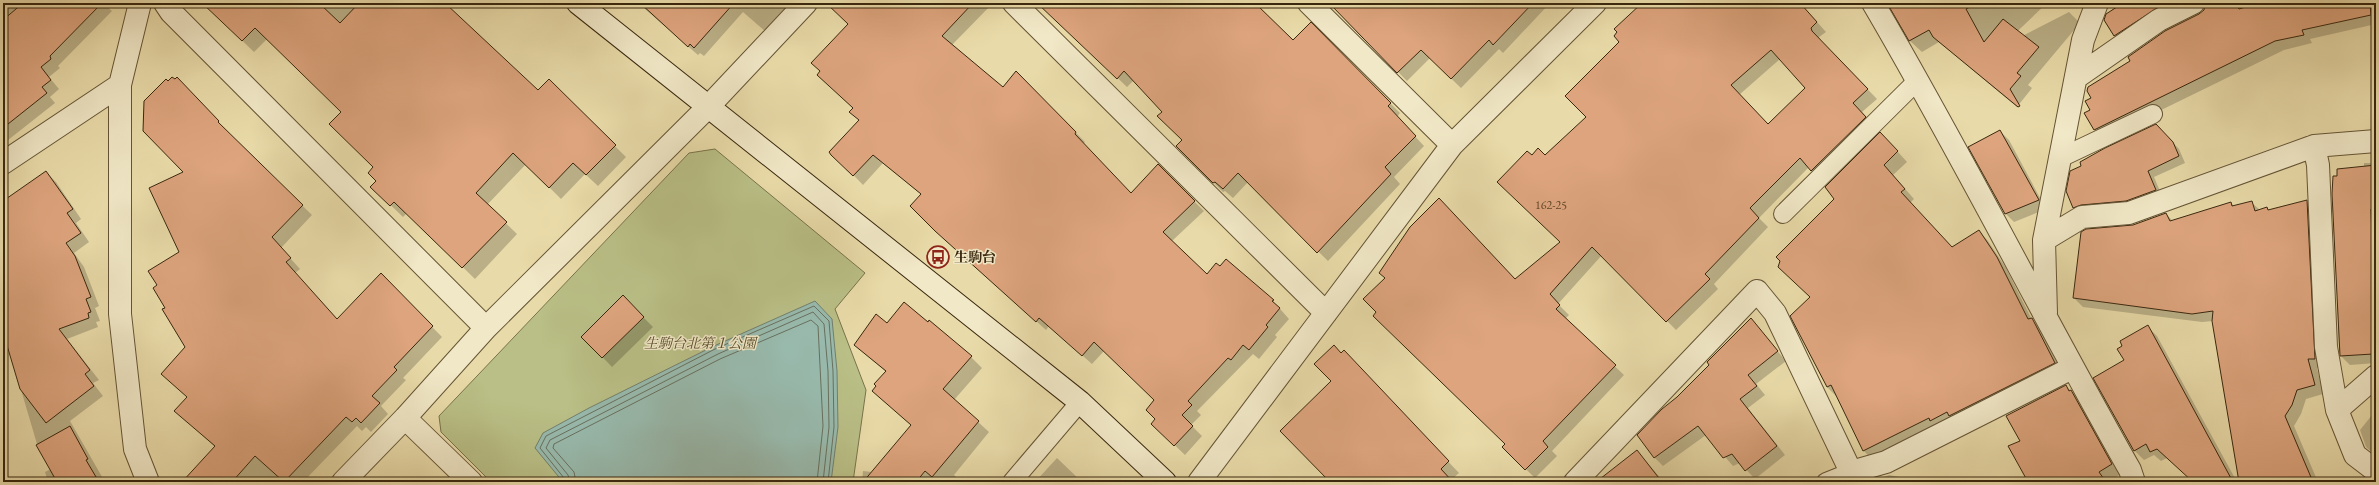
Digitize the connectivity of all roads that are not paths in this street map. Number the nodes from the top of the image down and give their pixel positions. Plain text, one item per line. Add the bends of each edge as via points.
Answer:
1 (140, 3) edge
2 (165, 3) edge
3 (578, 3) edge
4 (806, 3) edge
5 (1014, 3) edge
6 (1309, 3) edge
7 (1595, 3) edge
8 (1873, 3) edge
9 (2097, 3) edge
10 (2193, 3) edge
11 (2077, 77) junction
12 (1918, 80) junction
13 (120, 86) junction
14 (708, 107) junction
15 (2153, 114) dead end
16 (2376, 141) edge
17 (1452, 145) junction
18 (2314, 146) junction
19 (2058, 158) junction
20 (3, 163) edge
21 (1783, 214) dead end
22 (2044, 240) junction
23 (1326, 313) junction
24 (2046, 319) junction
25 (486, 328) junction
26 (2072, 368) junction
27 (2376, 376) edge
28 (1080, 402) junction
29 (2337, 410) junction
30 (406, 418) junction
31 (1851, 472) junction
32 (2376, 472) edge
33 (148, 482) edge
34 (343, 482) edge
35 (471, 482) edge
36 (1012, 482) edge
37 (1165, 482) edge
38 (1199, 482) edge
39 (1575, 482) edge
40 (1826, 482) edge
41 (2134, 482) edge

1 - 13 street
2 - 25 street via 171,12
3 - 14 street
4 - 14 street
5 - 23 street
6 - 17 street
7 - 17 street
8 - 12 street
9 - 11 street via 2083,40
10 - 11 street via 2159,20
11 - 19 street
12 - 21 lane
12 - 24 street
13 - 20 street
13 - 33 street via 120,314 135,450
14 - 25 street
14 - 28 street
15 - 19 lane
16 - 18 street
17 - 23 street
18 - 22 street via 2129,213 2082,217
18 - 29 street via 2318,165 2326,347
19 - 22 street
22 - 24 street
23 - 38 street
24 - 26 street
25 - 30 street
26 - 31 street via 1886,462
26 - 41 street via 2130,470
27 - 29 street
28 - 36 lane
28 - 37 street
29 - 32 street via 2355,455
30 - 34 street
30 - 35 street
31 - 39 street via 1775,313 1757,291
31 - 40 lane

